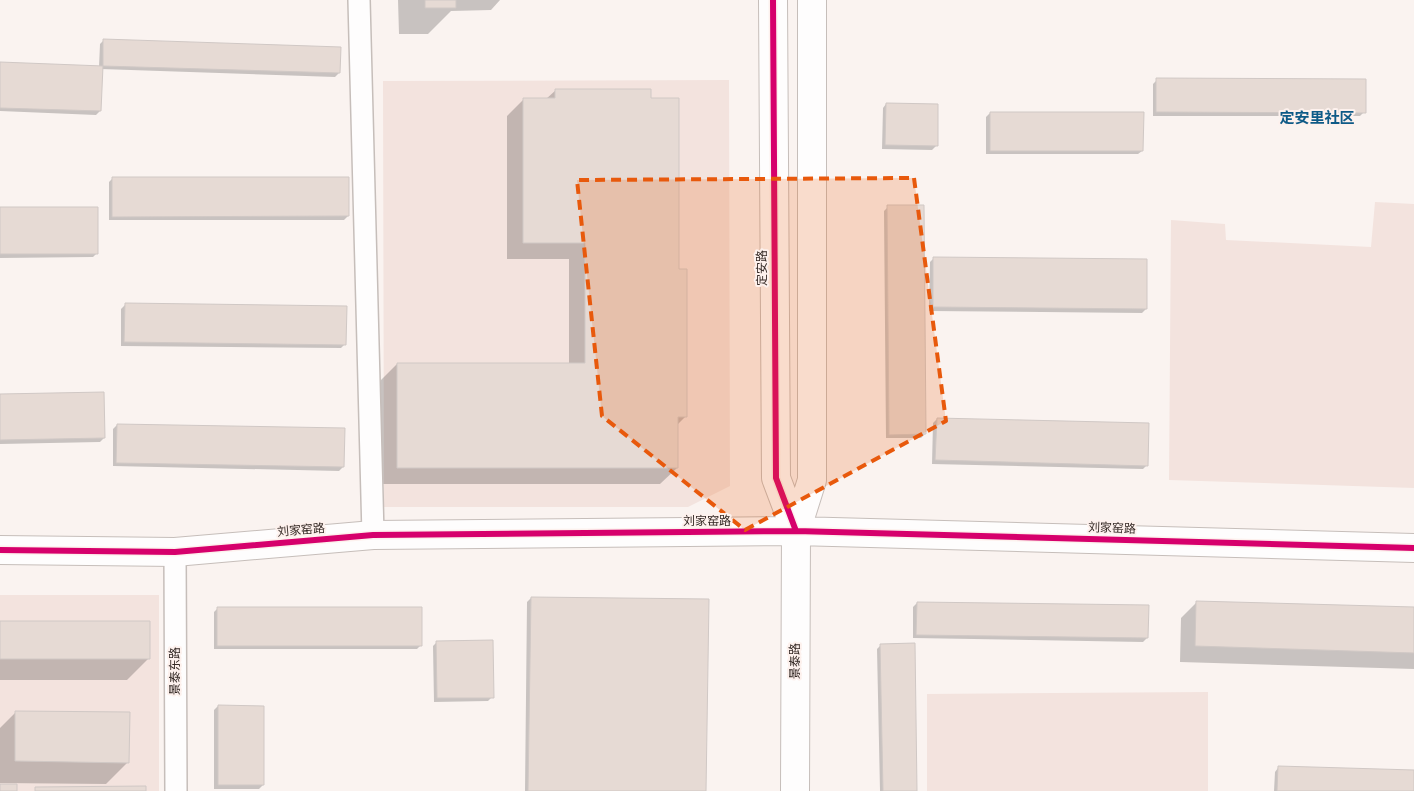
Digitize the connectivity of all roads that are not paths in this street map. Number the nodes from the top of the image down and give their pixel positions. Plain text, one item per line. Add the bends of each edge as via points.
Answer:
1 (359, 0) edge
2 (773, 0) edge
3 (812, 0) edge
4 (796, 532) junction
5 (373, 535) junction
6 (1414, 548) edge
7 (0, 550) edge
8 (175, 552) junction
9 (176, 791) edge
10 (794, 791) edge

1 - 5 street
2 - 4 street, 定安路 via 776,478
3 - 4 street via 812,480
4 - 5 street, 刘家窑路
4 - 6 street, 刘家窑路
4 - 10 street, 景泰路
5 - 8 street, 刘家窑路
7 - 8 street, 刘家窑路
8 - 9 street, 景泰东路

